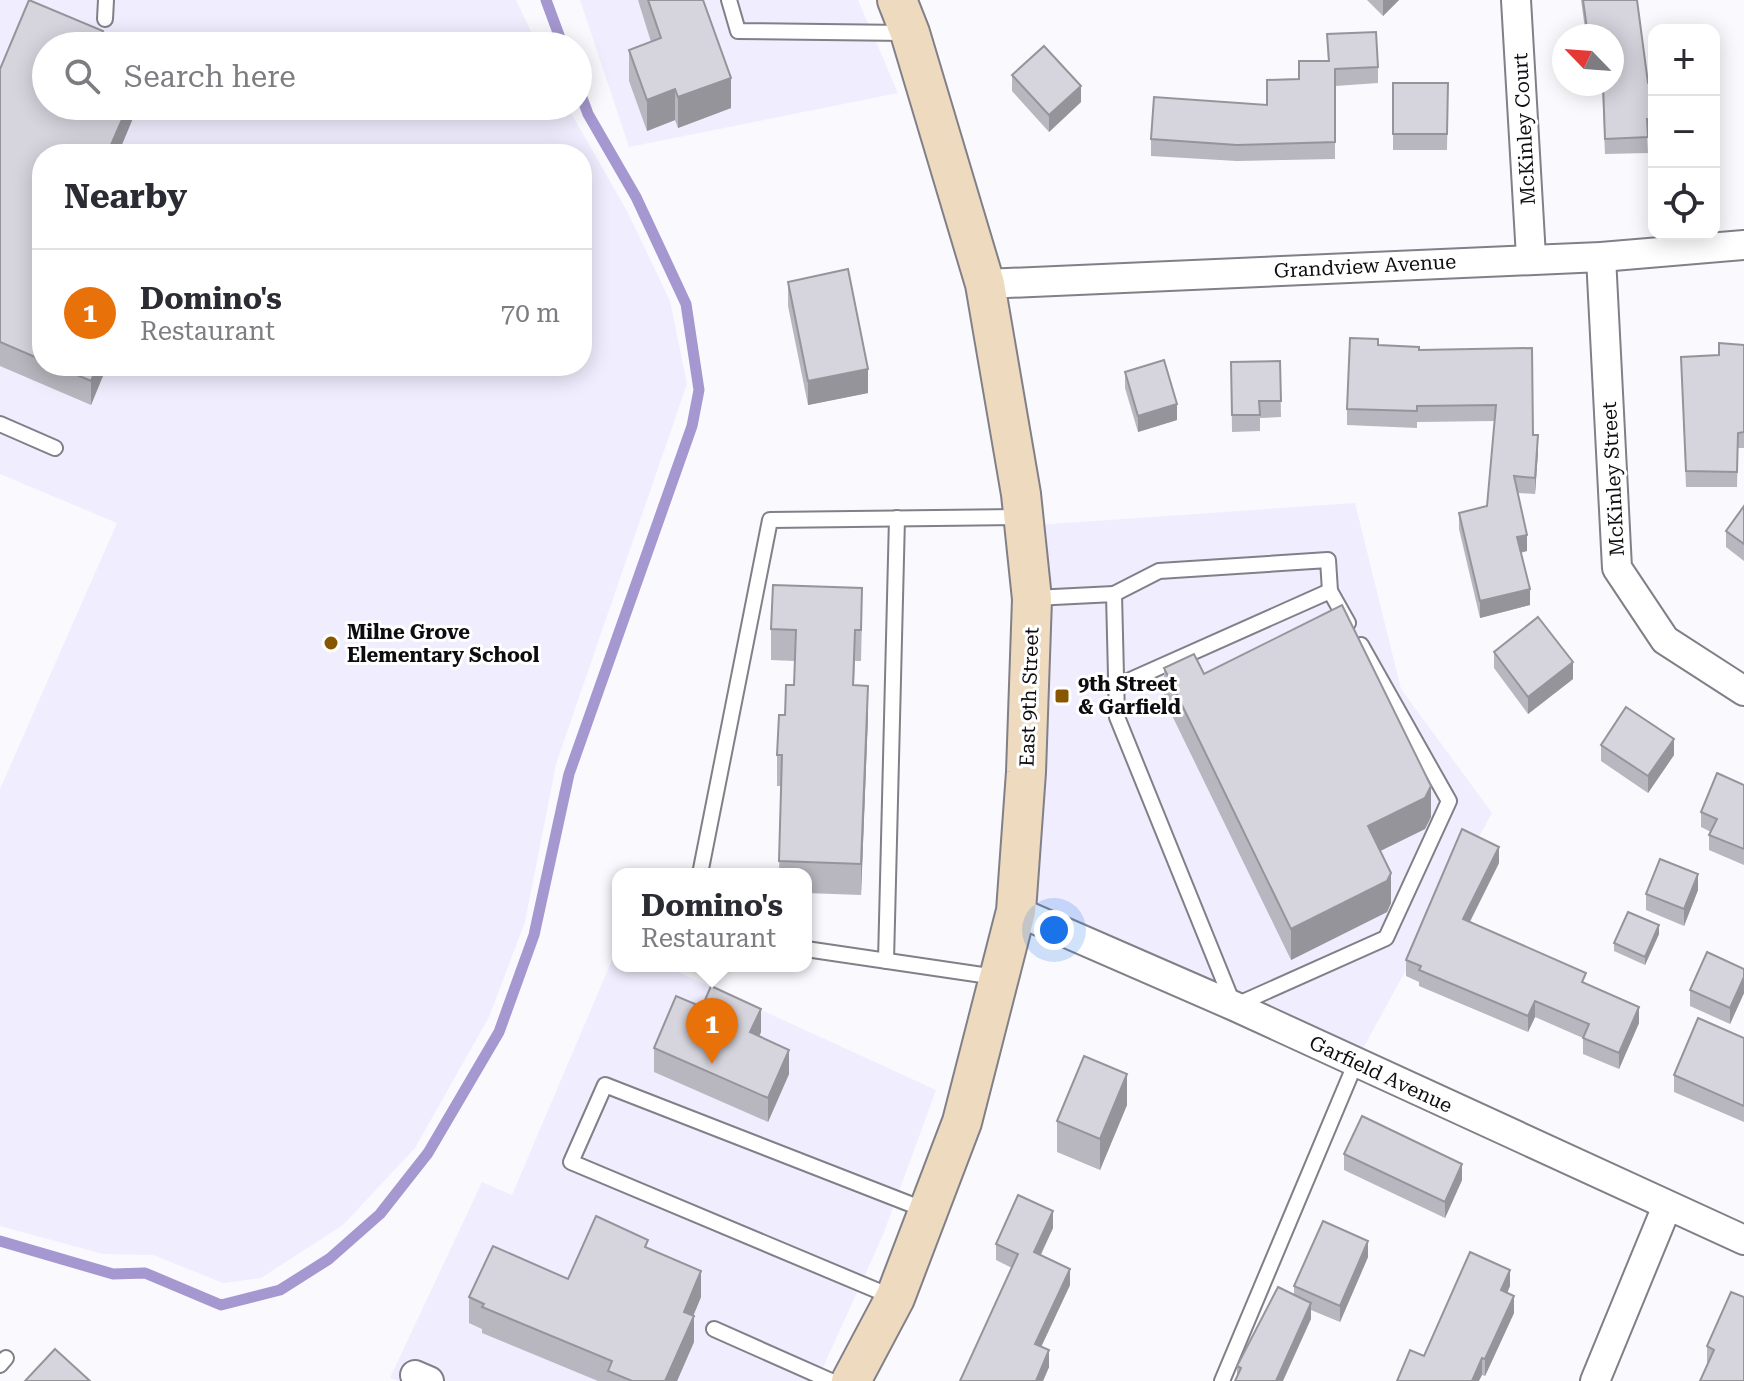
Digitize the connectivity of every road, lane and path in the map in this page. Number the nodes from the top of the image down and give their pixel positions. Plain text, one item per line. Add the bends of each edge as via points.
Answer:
1 (106, 0) edge
2 (729, 0) edge
3 (1516, 0) edge
4 (904, 16) edge
5 (105, 19) dead end
6 (1744, 245) edge
7 (1531, 257) junction
8 (1601, 257) junction
9 (985, 284) junction
10 (0, 424) edge
11 (55, 448) dead end
12 (1024, 516) junction
13 (897, 518) junction
14 (1330, 591) junction
15 (1114, 594) junction
16 (1032, 599) junction
17 (1117, 686) junction
18 (1744, 691) edge
19 (701, 868) edge
20 (1016, 911) junction
21 (812, 950) edge
22 (886, 961) junction
23 (999, 977) junction
24 (1234, 1006) junction
25 (1356, 1062) junction
26 (1667, 1206) junction
27 (928, 1212) junction
28 (1744, 1240) edge
29 (895, 1298) junction
30 (714, 1329) dead end
31 (831, 1381) edge
32 (851, 1381) edge
33 (1222, 1381) edge
34 (1595, 1381) edge

1 - 5 lane
2 - 4 lane via 738,31
3 - 7 street, McKinley Court
4 - 9 main road, East 9th Street
6 - 8 street, Grandview Avenue
7 - 8 street, Grandview Avenue
7 - 9 street, Grandview Avenue
8 - 18 street, McKinley Street via 1617,568 1665,640
9 - 12 main road, East 9th Street
10 - 11 lane
12 - 13 lane
12 - 16 main road, East 9th Street
13 - 19 lane via 770,520
13 - 22 lane
14 - 15 lane via 1328,560 1159,571
14 - 17 lane
14 - 24 lane via 1449,801 1386,938
15 - 16 lane
15 - 17 lane
16 - 20 main road, East 9th Street
17 - 24 lane via 1117,717
20 - 23 main road, East 9th Street
20 - 24 street, Garfield Avenue
21 - 22 lane
22 - 23 lane
23 - 27 main road, East 9th Street via 962,1122
24 - 25 street, Garfield Avenue
25 - 26 street, Garfield Avenue
25 - 33 lane
26 - 28 street, Garfield Avenue
26 - 34 street
27 - 29 main road, East 9th Street
27 - 29 lane via 605,1085 571,1162
29 - 32 main road, East 9th Street
30 - 31 lane

